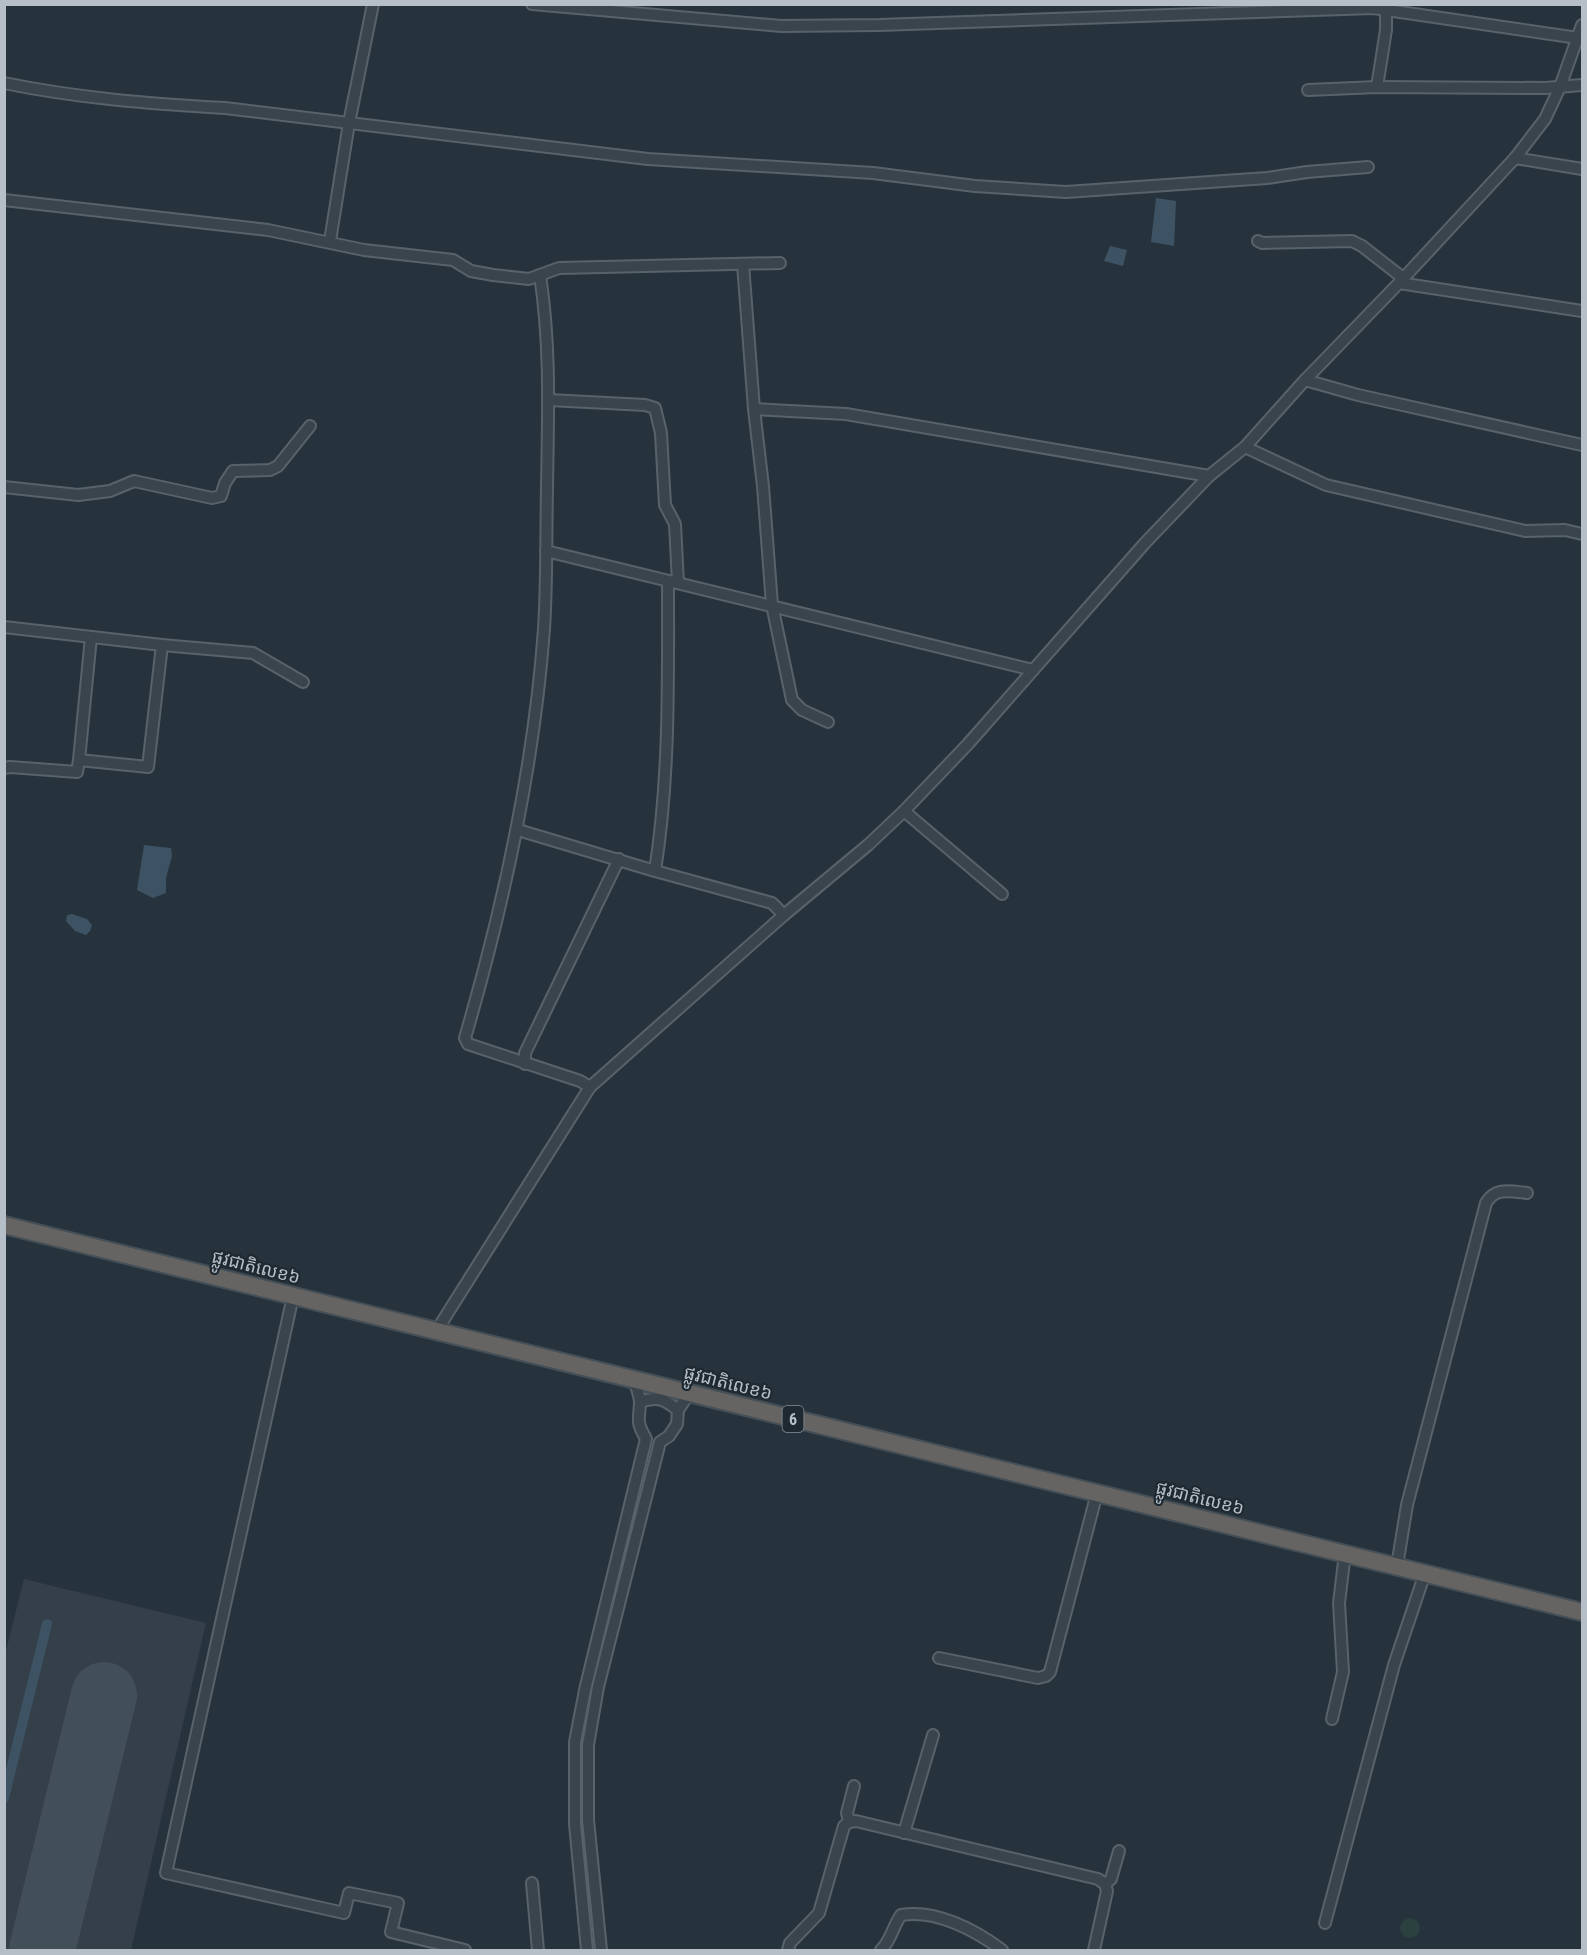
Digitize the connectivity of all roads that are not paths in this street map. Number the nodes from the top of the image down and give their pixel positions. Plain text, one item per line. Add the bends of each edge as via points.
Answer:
1 (373, 4) edge
2 (532, 4) edge
3 (1373, 6) edge
4 (1386, 9) junction
5 (1582, 25) edge
6 (1578, 38) junction
7 (4, 83) edge
8 (1582, 85) edge
9 (1377, 87) junction
10 (1560, 87) junction
11 (1308, 90) dead end
12 (349, 123) junction
13 (1515, 158) junction
14 (1368, 167) dead end
15 (1582, 169) edge
16 (4, 200) edge
17 (330, 241) junction
18 (1258, 241) dead end
19 (780, 262) dead end
20 (743, 264) junction
21 (540, 275) junction
22 (1401, 280) junction
23 (1582, 312) edge
24 (1305, 380) junction
25 (549, 400) junction
26 (754, 409) junction
27 (310, 426) dead end
28 (1582, 445) edge
29 (1245, 447) junction
30 (1209, 476) junction
31 (4, 487) edge
32 (1582, 534) edge
33 (546, 551) junction
34 (673, 582) junction
35 (772, 605) junction
36 (4, 627) edge
37 (91, 637) junction
38 (162, 645) junction
39 (1033, 670) junction
40 (303, 682) dead end
41 (828, 723) dead end
42 (79, 760) junction
43 (4, 768) edge
44 (904, 811) junction
45 (518, 830) junction
46 (619, 859) junction
47 (655, 871) junction
48 (1002, 894) dead end
49 (784, 915) junction
50 (525, 1064) junction
51 (590, 1087) junction
52 (1527, 1193) dead end
53 (4, 1226) edge
54 (293, 1296) junction
55 (437, 1330) junction
56 (634, 1379) junction
57 (689, 1394) junction
58 (640, 1402) junction
59 (678, 1410) junction
60 (1097, 1493) junction
61 (1345, 1553) junction
62 (1397, 1566) junction
63 (1425, 1573) junction
64 (1582, 1612) edge
65 (939, 1658) dead end
66 (1332, 1719) dead end
67 (933, 1735) dead end
68 (575, 1742) junction
69 (588, 1745) junction
70 (854, 1786) dead end
71 (849, 1822) junction
72 (904, 1833) junction
73 (1119, 1851) dead end
74 (532, 1883) dead end
75 (1105, 1884) junction
76 (1325, 1923) dead end
77 (465, 1950) edge
78 (538, 1950) edge
79 (588, 1950) edge
80 (601, 1950) edge
81 (788, 1950) edge
82 (881, 1950) edge
83 (1002, 1950) edge
84 (1094, 1950) edge

1 - 12 street
2 - 3 street via 781,26
3 - 4 street
4 - 6 street
4 - 9 street
5 - 6 street
6 - 10 street
7 - 12 street via 51,92
8 - 10 street
9 - 10 street
9 - 11 street
10 - 13 street via 1545,119
12 - 14 street via 648,159 873,173 1066,192
12 - 17 street
13 - 15 street
13 - 22 street
16 - 17 street via 268,230
17 - 21 street via 364,250 453,260 471,271 493,275 529,279
18 - 22 street via 1352,241
19 - 20 street
20 - 21 street via 559,268
20 - 26 street
21 - 25 street
22 - 23 street
22 - 24 street
24 - 28 street
24 - 29 street
25 - 33 street
25 - 34 street via 655,408 665,505 675,524
26 - 30 street via 846,414
26 - 35 street
27 - 31 street via 278,466 270,470 233,471 221,496 212,498 134,481 110,491 78,495
29 - 30 street
29 - 32 street via 1326,485 1525,531 1565,530
30 - 39 street
33 - 34 street
33 - 45 street via 537,700
34 - 35 street
34 - 47 street via 663,825
35 - 39 street
35 - 41 street via 792,700 802,710
36 - 37 street
37 - 38 street
37 - 42 street
38 - 40 street via 253,653
38 - 42 street via 148,767
39 - 44 street
42 - 43 street via 77,772
44 - 48 street
44 - 49 street
45 - 46 street
45 - 50 street via 465,1038 468,1044
46 - 47 street
46 - 50 street via 525,1053
47 - 49 street via 772,903
49 - 51 street
50 - 51 street
51 - 55 street
52 - 62 street via 1495,1192 1486,1203 1407,1505
53 - 54 highway, ផ្លូវជាតិលេខ៦ / 6
54 - 55 highway, ផ្លូវជាតិលេខ៦ / 6
54 - 77 street via 166,1873 344,1913 349,1893 398,1903 391,1932
55 - 56 highway, ផ្លូវជាតិលេខ៦ / 6
56 - 57 highway, ផ្លូវជាតិលេខ៦ / 6
56 - 58 street
57 - 59 street
57 - 60 highway, ផ្លូវជាតិលេខ៦ / 6
58 - 59 street via 652,1398 667,1401
58 - 68 street via 637,1416 646,1439
59 - 69 street via 677,1424 660,1442 598,1687
60 - 61 highway, ផ្លូវជាតិលេខ៦ / 6
60 - 65 street via 1050,1672 1038,1678
61 - 62 highway, ផ្លូវជាតិលេខ៦ / 6
61 - 66 street via 1339,1603 1343,1672
62 - 63 highway, ផ្លូវជាតិលេខ៦ / 6
63 - 64 highway, ផ្លូវជាតិលេខ៦ / 6
63 - 76 street via 1394,1665
67 - 72 street
68 - 69 street
68 - 79 street via 575,1824
69 - 80 street via 588,1820
70 - 71 street via 847,1813
71 - 72 street
71 - 81 street via 844,1826 819,1913
72 - 75 street via 1098,1879
73 - 75 street via 1111,1879
74 - 78 street
75 - 84 street via 1107,1891
82 - 83 street via 888,1944 901,1915 915,1912 979,1934

